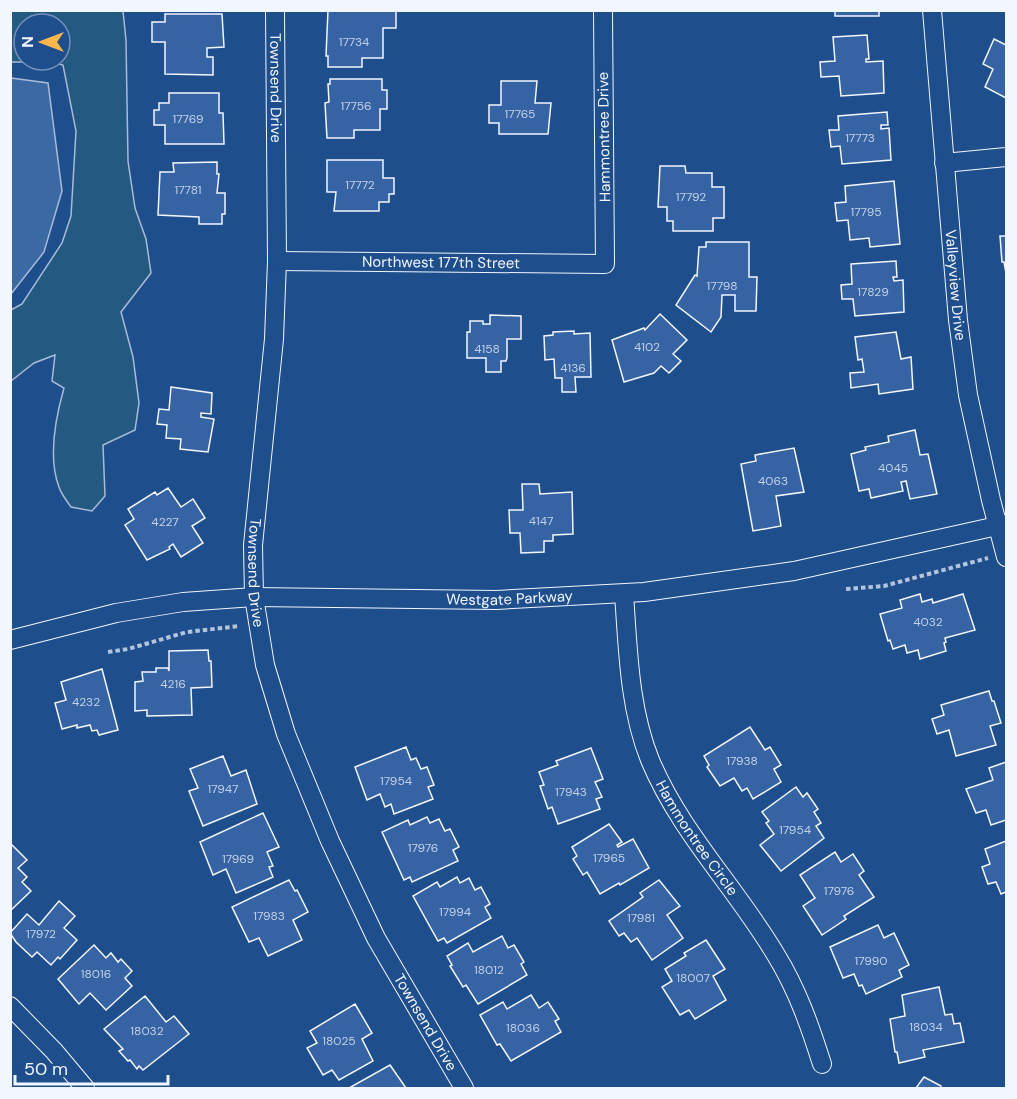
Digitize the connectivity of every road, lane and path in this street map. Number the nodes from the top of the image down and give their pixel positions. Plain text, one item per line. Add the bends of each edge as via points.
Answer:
1 (275, 10) edge
2 (603, 10) edge
3 (932, 10) edge
4 (1006, 157) edge
5 (944, 163) junction
6 (277, 261) junction
7 (606, 264) joint
8 (1002, 525) edge
9 (1006, 556) edge
10 (846, 589) dead end
11 (624, 594) junction
12 (254, 597) junction
13 (259, 626) junction
14 (10, 640) edge
15 (108, 652) dead end
16 (10, 1006) edge
17 (822, 1064) dead end
18 (85, 1089) edge
19 (464, 1089) edge

1 - 6 street, Townsend Drive
2 - 7 street, Hammontree Drive
3 - 5 street, Valleyview Drive
4 - 5 street
5 - 8 street, Valleyview Drive via 968,395
6 - 7 street, Northwest 177th Street
6 - 12 street, Townsend Drive via 274,339 253,544
8 - 9 street, Valleyview Drive
8 - 11 street, Westgate Parkway via 794,570
9 - 10 path via 884,586
11 - 12 street, Westgate Parkway via 495,600
11 - 17 street, Hammontree Circle via 635,706 651,760 699,846 777,956 805,1011
12 - 13 street, Townsend Drive
12 - 14 street, Westgate Parkway via 116,612
13 - 15 path via 199,630
13 - 19 street, Townsend Drive via 265,665 286,734 330,841 376,938
16 - 18 street

